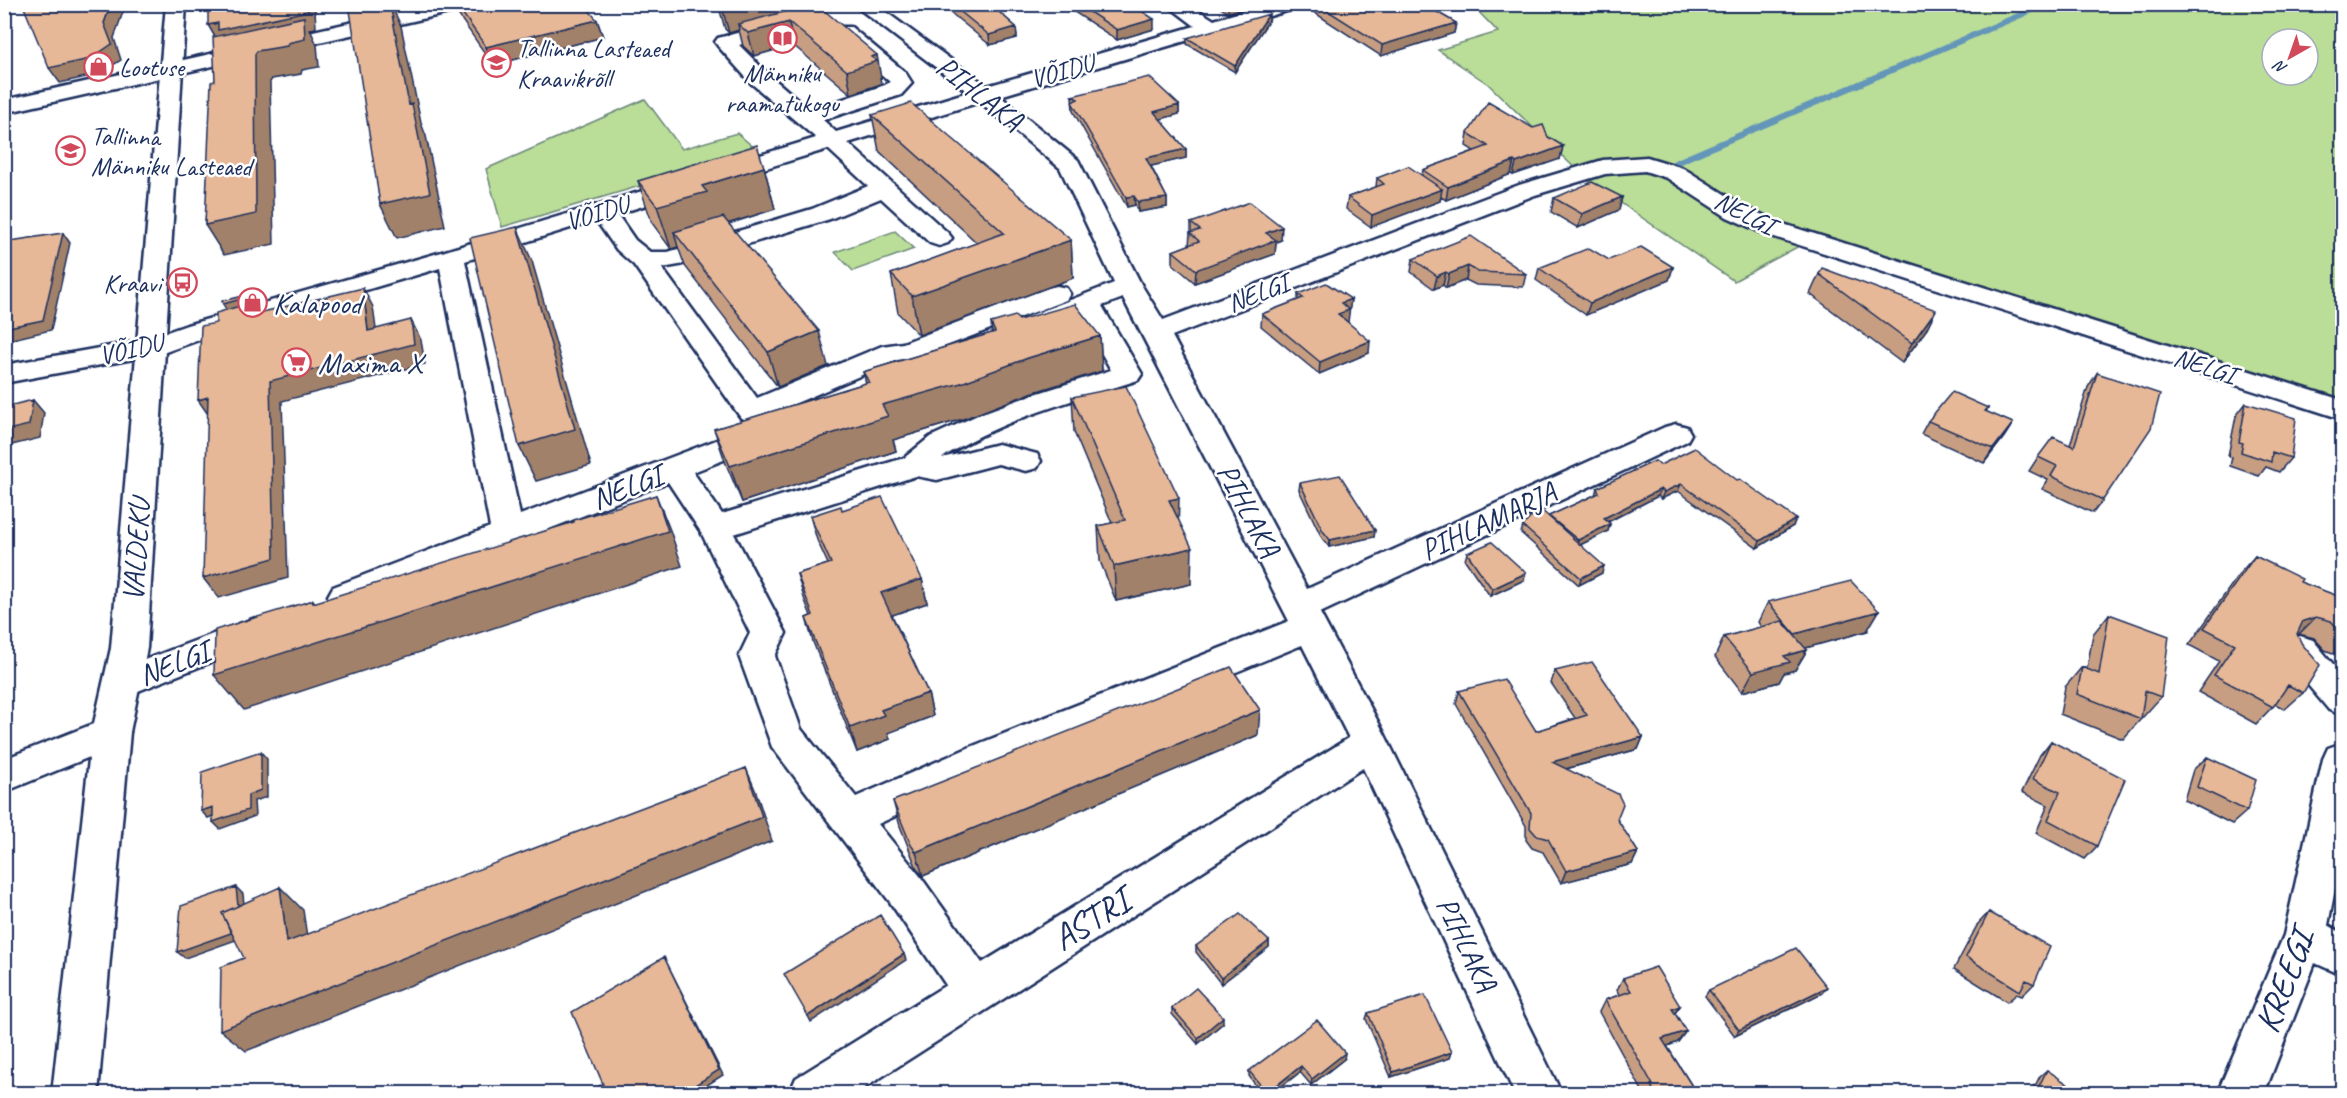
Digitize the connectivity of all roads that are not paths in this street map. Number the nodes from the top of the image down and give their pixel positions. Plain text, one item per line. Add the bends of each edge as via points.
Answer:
1 (176, 4) edge
2 (462, 4) edge
3 (1175, 4) edge
4 (1290, 4) edge
5 (848, 9) edge
6 (804, 21) edge
7 (1212, 28) junction
8 (171, 70) junction
9 (984, 94) junction
10 (4, 107) edge
11 (807, 118) junction
12 (833, 140) junction
13 (885, 188) junction
14 (602, 211) junction
15 (939, 238) dead end
16 (451, 257) junction
17 (643, 261) junction
18 (1129, 286) junction
19 (1082, 293) junction
20 (1156, 332) junction
21 (150, 348) junction
22 (4, 374) edge
23 (2343, 410) edge
24 (1676, 434) dead end
25 (1026, 461) dead end
26 (915, 465) junction
27 (675, 469) junction
28 (715, 528) junction
29 (508, 534) junction
30 (318, 607) edge
31 (1305, 617) junction
32 (285, 620) edge
33 (2300, 650) edge
34 (123, 683) junction
35 (2343, 700) edge
36 (111, 732) junction
37 (1371, 744) junction
38 (2343, 759) edge
39 (4, 776) edge
40 (851, 818) junction
41 (2305, 935) junction
42 (2343, 955) edge
43 (975, 991) junction
44 (75, 1094) edge
45 (812, 1094) edge
46 (1539, 1094) edge
47 (2240, 1094) edge

1 - 8 street, VALDEKU
2 - 8 street
3 - 7 street
4 - 7 street, VÕIDU
5 - 9 street, PIHLAKA
5 - 11 street via 901,83 893,90
6 - 11 street via 724,42
7 - 9 street, VÕIDU
8 - 10 street
8 - 21 street, VALDEKU
9 - 12 street, VÕIDU
9 - 18 street, PIHLAKA via 1071,165
11 - 12 street
12 - 13 street
12 - 14 street, VÕIDU
13 - 15 street
13 - 17 street via 821,214 670,260
14 - 16 street, VÕIDU
14 - 17 street via 626,245
16 - 21 street, VÕIDU
16 - 29 street
17 - 19 street via 751,411 892,352 906,351 1053,296
18 - 19 street, NELGI
18 - 20 street, PIHLAKA
19 - 26 street via 1128,374 1041,400 930,450
19 - 27 street, NELGI
20 - 23 street, NELGI via 1527,190 1603,167 1647,164 1675,173 1736,213 1774,229
20 - 31 street, PIHLAKA
21 - 22 street, VÕIDU
21 - 34 street, VALDEKU via 129,648
24 - 31 street, PIHLAMARJA
25 - 26 street via 998,454 937,470
26 - 28 street
27 - 28 street
27 - 29 street, NELGI
28 - 40 street via 768,633 757,656 784,736
29 - 30 street, NELGI
31 - 37 street, PIHLAKA
31 - 40 street, PIHLAMARJA
32 - 34 street, NELGI
33 - 35 street
34 - 36 street, VALDEKU
36 - 39 street
36 - 44 street, VALDEKU
37 - 43 street, ASTRI
37 - 46 street, PIHLAKA
38 - 41 street, KREEGI
40 - 43 street
41 - 42 street
41 - 47 street, KREEGI
43 - 45 street, ASTRI

